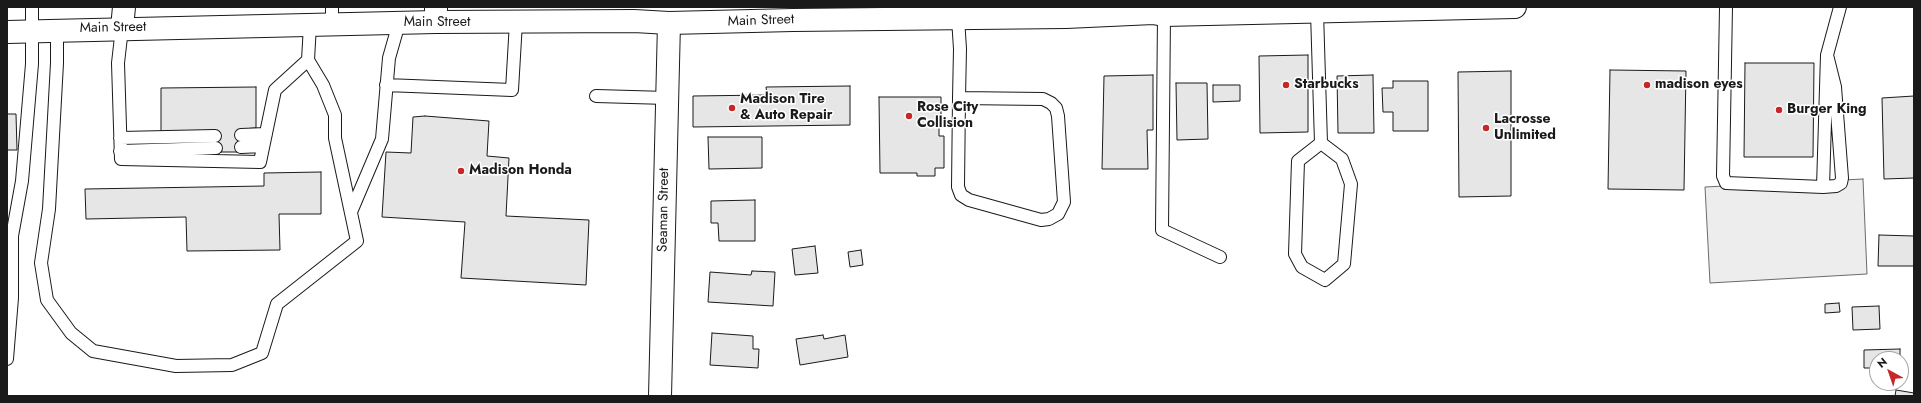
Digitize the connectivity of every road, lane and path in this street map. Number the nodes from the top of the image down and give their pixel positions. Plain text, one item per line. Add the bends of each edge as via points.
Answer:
1 (32, 7) edge
2 (124, 7) edge
3 (1474, 7) edge
4 (1515, 7) edge
5 (1726, 7) edge
6 (1840, 7) edge
7 (1402, 8) edge
8 (1156, 11) edge
9 (1073, 12) edge
10 (1317, 12) junction
11 (852, 13) edge
12 (762, 14) edge
13 (436, 15) edge
14 (332, 16) edge
15 (958, 18) junction
16 (516, 22) junction
17 (399, 23) junction
18 (669, 23) junction
19 (310, 25) junction
20 (122, 28) junction
21 (57, 30) junction
22 (33, 31) junction
23 (7, 32) edge
24 (1827, 55) junction
25 (308, 60) junction
26 (386, 85) junction
27 (596, 96) dead end
28 (667, 98) junction
29 (959, 98) junction
30 (265, 140) junction
31 (241, 141) dead end
32 (216, 142) dead end
33 (1321, 143) junction
34 (120, 144) junction
35 (1823, 187) junction
36 (351, 212) junction
37 (1220, 257) dead end
38 (7, 359) edge
39 (660, 396) edge

1 - 22 lane
2 - 20 main road
3 - 4 main road, Main Street
3 - 7 main road, Main Street
5 - 35 lane via 1724,180 1730,184
6 - 24 lane
7 - 10 main road, Main Street
8 - 9 main road, Main Street
8 - 10 main road, Main Street
8 - 37 lane via 1162,230
9 - 15 main road, Main Street
10 - 33 lane
11 - 12 main road, Main Street
11 - 15 main road, Main Street
12 - 18 main road, Main Street
13 - 16 main road, Main Street
13 - 17 main road, Main Street
14 - 17 main road, Main Street
14 - 19 main road, Main Street
15 - 29 lane
16 - 18 main road, Main Street
16 - 26 lane via 512,90
17 - 26 lane via 389,58
18 - 28 main road, Seaman Street
19 - 20 main road, Main Street
19 - 25 lane
20 - 21 main road, Main Street
20 - 34 lane via 118,63
21 - 22 main road, Main Street
21 - 36 lane via 49,209 41,263 47,300 71,333 92,351 176,366 232,364 262,353 277,304 357,241
22 - 23 main road, Main Street
22 - 38 lane via 22,181 12,236 12,298
24 - 35 lane
24 - 35 lane via 1835,88 1842,178 1839,186
25 - 30 lane via 275,90
25 - 36 lane via 323,85 335,115 335,138
26 - 36 lane via 382,138
27 - 28 lane
28 - 39 main road, Seaman Street
29 - 29 lane via 958,187 961,195 969,200 1040,220 1050,219 1058,214 1064,202 1056,108 1043,99
30 - 31 lane
30 - 34 lane via 260,162 120,158
32 - 34 lane
33 - 33 lane via 1298,161 1295,254 1302,267 1325,280 1344,264 1351,184 1342,159

